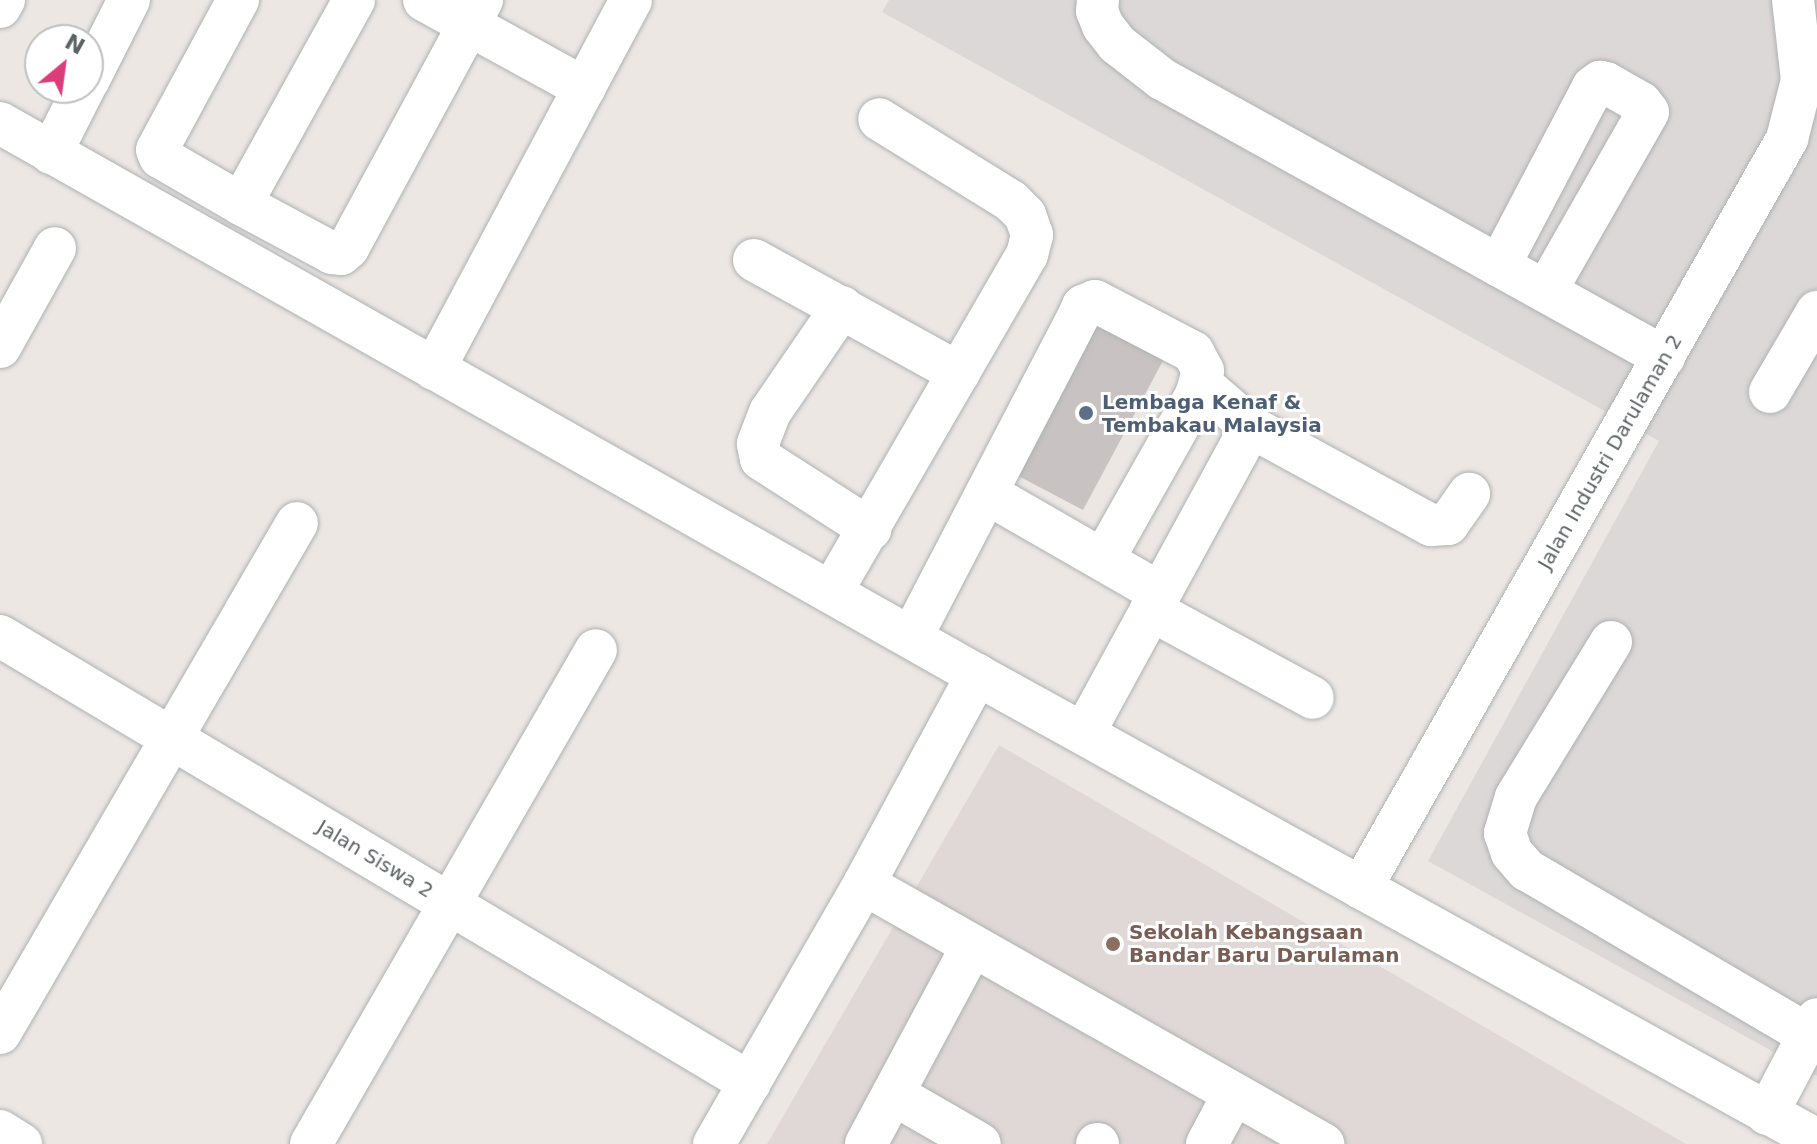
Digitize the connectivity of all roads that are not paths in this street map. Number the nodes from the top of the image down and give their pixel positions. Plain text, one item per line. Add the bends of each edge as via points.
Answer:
1 (4, 0) edge
2 (129, 0) edge
3 (238, 0) edge
4 (354, 0) edge
5 (424, 0) edge
6 (631, 0) edge
7 (1098, 0) edge
8 (1793, 0) edge
9 (0, 7) edge
10 (475, 12) edge
11 (104, 49) edge
12 (584, 88) junction
13 (76, 104) edge
14 (879, 119) dead end
15 (0, 123) edge
16 (51, 153) junction
17 (241, 204) junction
18 (55, 248) dead end
19 (754, 260) dead end
20 (1499, 266) junction
21 (1546, 291) junction
22 (842, 307) junction
23 (1817, 312) edge
24 (0, 347) edge
25 (1664, 357) junction
26 (434, 369) junction
27 (959, 373) junction
28 (1201, 384) junction
29 (1770, 392) dead end
30 (1251, 427) junction
31 (988, 494) junction
32 (1469, 494) dead end
33 (297, 523) dead end
34 (870, 529) junction
35 (1103, 560) junction
36 (832, 591) junction
37 (1156, 601) junction
38 (0, 636) edge
39 (912, 636) junction
40 (1611, 642) dead end
41 (596, 650) dead end
42 (977, 675) junction
43 (1313, 698) dead end
44 (1084, 733) junction
45 (171, 738) junction
46 (864, 884) junction
47 (1361, 888) junction
48 (450, 904) junction
49 (972, 946) junction
50 (1813, 1027) edge
51 (0, 1033) edge
52 (750, 1083) junction
53 (893, 1094) junction
54 (1233, 1095) junction
55 (1767, 1114) junction
56 (0, 1131) edge
57 (1817, 1140) edge
58 (21, 1144) edge
59 (311, 1144) edge
60 (714, 1144) edge
61 (866, 1144) edge
62 (980, 1144) edge
63 (1207, 1144) edge
64 (1323, 1144) edge

1 - 9 street
2 - 11 street
3 - 17 street via 159,142 160,157
4 - 17 street
5 - 10 street
6 - 12 street
7 - 20 street via 1103,26 1140,65
8 - 25 street, Jalan Industri Darulaman 2 via 1802,80 1787,139
10 - 12 street
10 - 17 street via 341,254
12 - 26 street
13 - 16 street
14 - 27 street via 1011,201 1025,215 1032,235 1027,255
15 - 16 street
16 - 26 street
18 - 24 street
19 - 22 street
20 - 21 street
20 - 21 street via 1593,87 1606,83 1648,112
21 - 25 street
22 - 27 street
22 - 34 street via 770,412 758,444 761,459
23 - 29 street
25 - 47 street, Jalan Industri Darulaman 2
26 - 36 street
27 - 34 street
28 - 30 street
28 - 31 street via 1201,362 1193,352 1103,304 1088,303
28 - 35 street
30 - 32 street via 1431,525 1448,524
30 - 37 street
31 - 35 street
31 - 39 street
33 - 45 street
34 - 36 street
35 - 37 street
36 - 39 street
37 - 43 street
37 - 44 street
38 - 45 street, Jalan Siswa 2
39 - 42 street
40 - 50 street via 1516,797 1505,833 1512,853 1527,870
41 - 48 street
42 - 44 street
42 - 46 street
44 - 47 street
45 - 48 street, Jalan Siswa 2
45 - 51 street
46 - 49 street
46 - 52 street
47 - 55 street
48 - 52 street, Jalan Siswa 2
48 - 59 street
49 - 53 street
49 - 54 street
50 - 55 street
52 - 60 street
53 - 61 street
53 - 62 street
54 - 63 street
54 - 64 street
55 - 57 street
56 - 58 street

